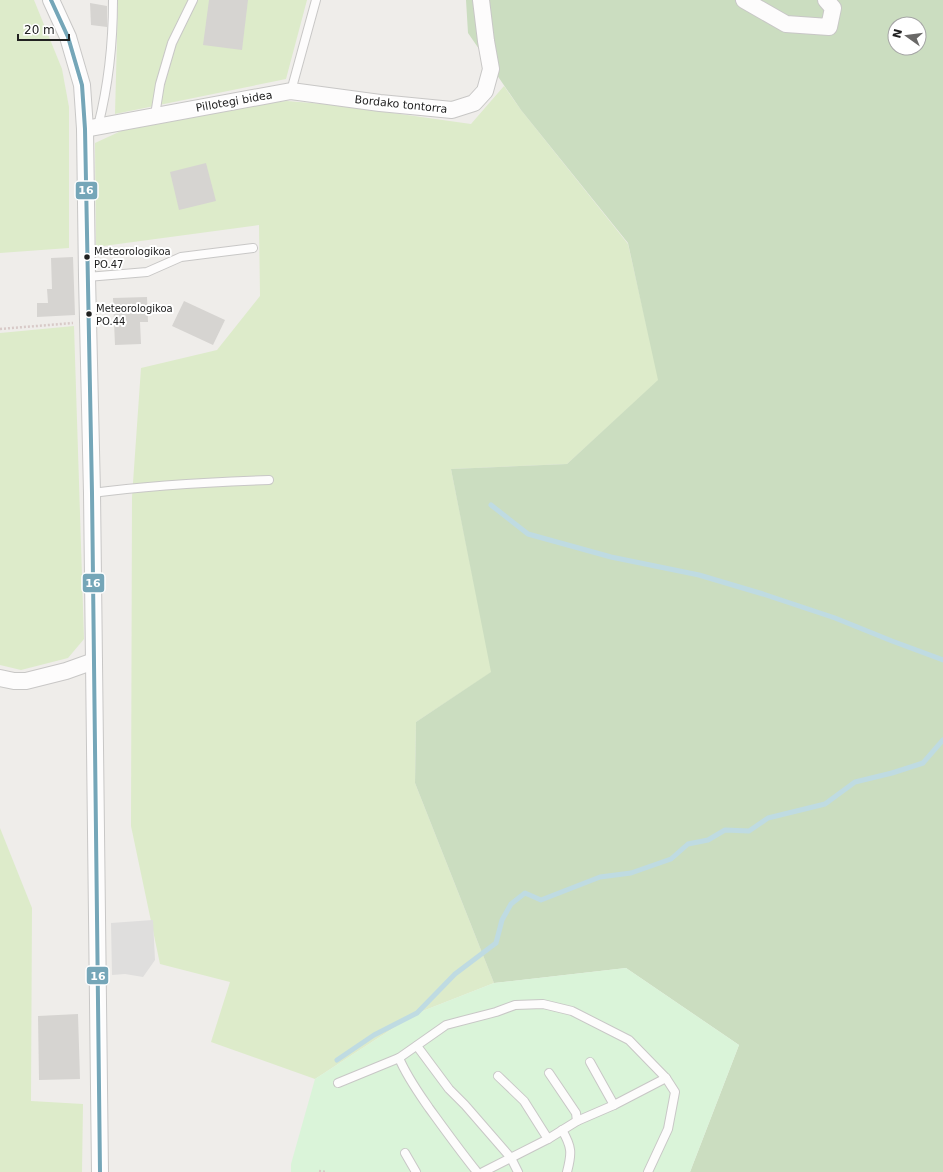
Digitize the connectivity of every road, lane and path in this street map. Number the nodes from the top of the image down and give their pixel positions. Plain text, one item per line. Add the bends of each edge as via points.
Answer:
1 (51, 0) edge
2 (113, 0) edge
3 (193, 0) edge
4 (316, 0) edge
5 (481, 0) edge
6 (744, 0) edge
7 (826, 0) edge
8 (291, 91) junction
9 (155, 116) junction
10 (91, 127) junction
11 (253, 248) dead end
12 (87, 278) junction
13 (88, 322) junction
14 (0, 329) edge
15 (269, 480) dead end
16 (92, 493) junction
17 (94, 661) junction
18 (0, 678) edge
19 (417, 1046) junction
20 (399, 1058) junction
21 (590, 1062) dead end
22 (549, 1073) dead end
23 (498, 1076) dead end
24 (666, 1078) junction
25 (338, 1083) dead end
26 (614, 1105) junction
27 (577, 1121) junction
28 (562, 1130) junction
29 (548, 1139) junction
30 (405, 1153) dead end
31 (511, 1158) junction
32 (319, 1171) edge
33 (100, 1172) edge
34 (327, 1172) edge
35 (416, 1172) edge
36 (477, 1172) edge
37 (483, 1172) edge
38 (518, 1172) edge
39 (567, 1172) edge
40 (648, 1172) edge

1 - 10 street via 68,37
2 - 10 lane via 104,101
3 - 9 lane via 172,43 160,84
4 - 8 lane
5 - 8 street, Bordako tontorra via 491,69 485,91 474,103 452,110
6 - 7 street via 786,24 829,27 833,8
8 - 9 street, Pillotegi bidea
9 - 10 street, Pillotegi bidea
10 - 12 street
11 - 12 lane via 181,257 147,272
12 - 13 street
13 - 14 path
13 - 16 street
15 - 16 lane via 142,487
16 - 17 street
17 - 18 street via 26,681
17 - 33 street
19 - 20 lane
19 - 24 lane via 446,1025 515,1005 543,1004 572,1011 629,1040
19 - 31 lane via 448,1089
20 - 25 lane
20 - 36 lane via 418,1093
21 - 26 lane
22 - 27 lane via 576,1113
23 - 29 lane via 524,1101
24 - 26 lane
24 - 40 lane via 675,1092 673,1106 668,1129
26 - 27 lane
27 - 28 lane
28 - 29 lane
28 - 39 lane via 570,1143
29 - 31 lane
30 - 35 lane
31 - 37 lane
31 - 38 lane
32 - 34 path

